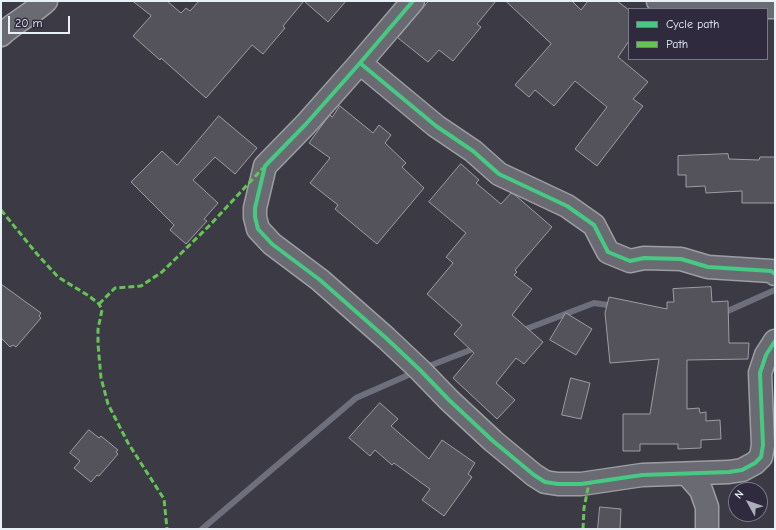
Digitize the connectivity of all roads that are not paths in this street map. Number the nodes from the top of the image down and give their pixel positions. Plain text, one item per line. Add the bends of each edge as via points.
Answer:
1 (46, 1) edge
2 (413, 1) edge
3 (658, 1) edge
4 (775, 7) edge
5 (1, 35) edge
6 (360, 63) junction
7 (775, 274) edge
8 (775, 341) edge
9 (729, 472) junction
10 (687, 474) junction
11 (707, 507) junction
12 (707, 529) edge

1 - 5 street
2 - 6 street
3 - 4 street via 665,5 681,7
6 - 7 street via 499,174 567,206 594,225 608,252 630,261 644,258 681,259 708,267 771,271
6 - 10 street via 265,166 255,208 258,229 272,244 320,280 386,338 493,441 545,482 581,484 642,475
8 - 9 street via 766,355 760,373 763,445 761,457 742,470
9 - 10 street
9 - 11 street
10 - 11 street via 700,490
11 - 12 street

